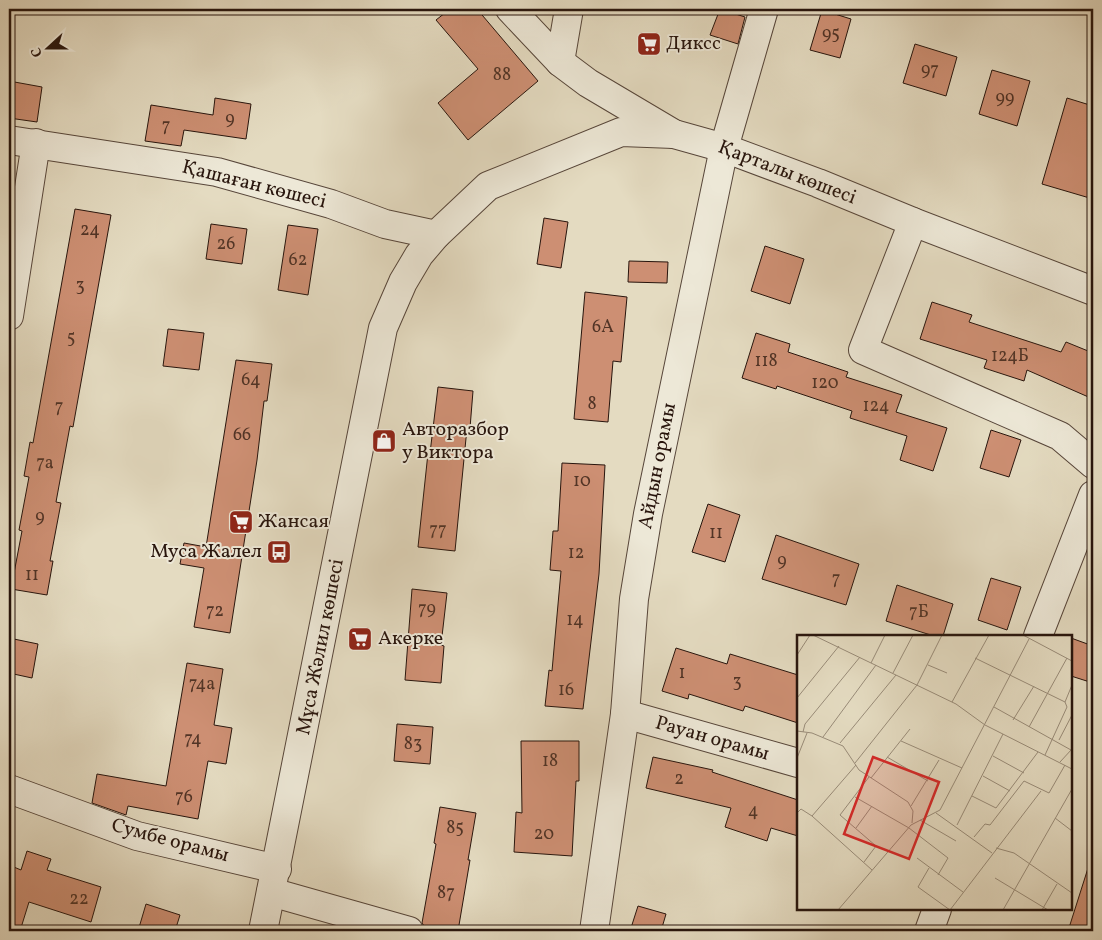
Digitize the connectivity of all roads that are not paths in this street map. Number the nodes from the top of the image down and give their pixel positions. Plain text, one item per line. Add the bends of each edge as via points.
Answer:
1 (510, 9) edge
2 (569, 9) edge
3 (764, 9) edge
4 (560, 62) junction
5 (674, 134) junction
6 (9, 140) edge
7 (36, 143) junction
8 (724, 148) junction
9 (913, 222) junction
10 (436, 235) junction
11 (1093, 291) edge
12 (9, 316) edge
13 (1093, 464) edge
14 (1093, 496) edge
15 (1038, 635) edge
16 (625, 714) junction
17 (797, 764) edge
18 (9, 789) edge
19 (274, 881) junction
20 (937, 910) edge
21 (263, 931) edge
22 (409, 931) edge
23 (594, 931) edge
24 (929, 931) edge

1 - 4 street, Қарталы көшесі
2 - 4 street
3 - 8 street, Айдын орамы
4 - 5 street, Қарталы көшесі via 588,83
5 - 8 street, Қарталы көшесі
5 - 10 street, Мұса Жәлил көшесі via 621,132 488,186
6 - 7 street, Қашаған көшесі
7 - 10 street, Қашаған көшесі via 217,172 331,204 385,224
7 - 12 street
8 - 9 street, Қарталы көшесі
8 - 16 street, Айдын орамы via 648,514 634,600
9 - 11 street, Қарталы көшесі
9 - 13 street via 863,350 1060,436
10 - 19 street, Мұса Жәлил көшесі via 403,282 384,328
14 - 15 street
16 - 17 street, Рауан орамы
16 - 23 street, Айдын орамы
18 - 19 street, Сумбе орамы
19 - 21 street, Мұса Жәлил көшесі
19 - 22 street, Сумбе орамы
20 - 24 street

